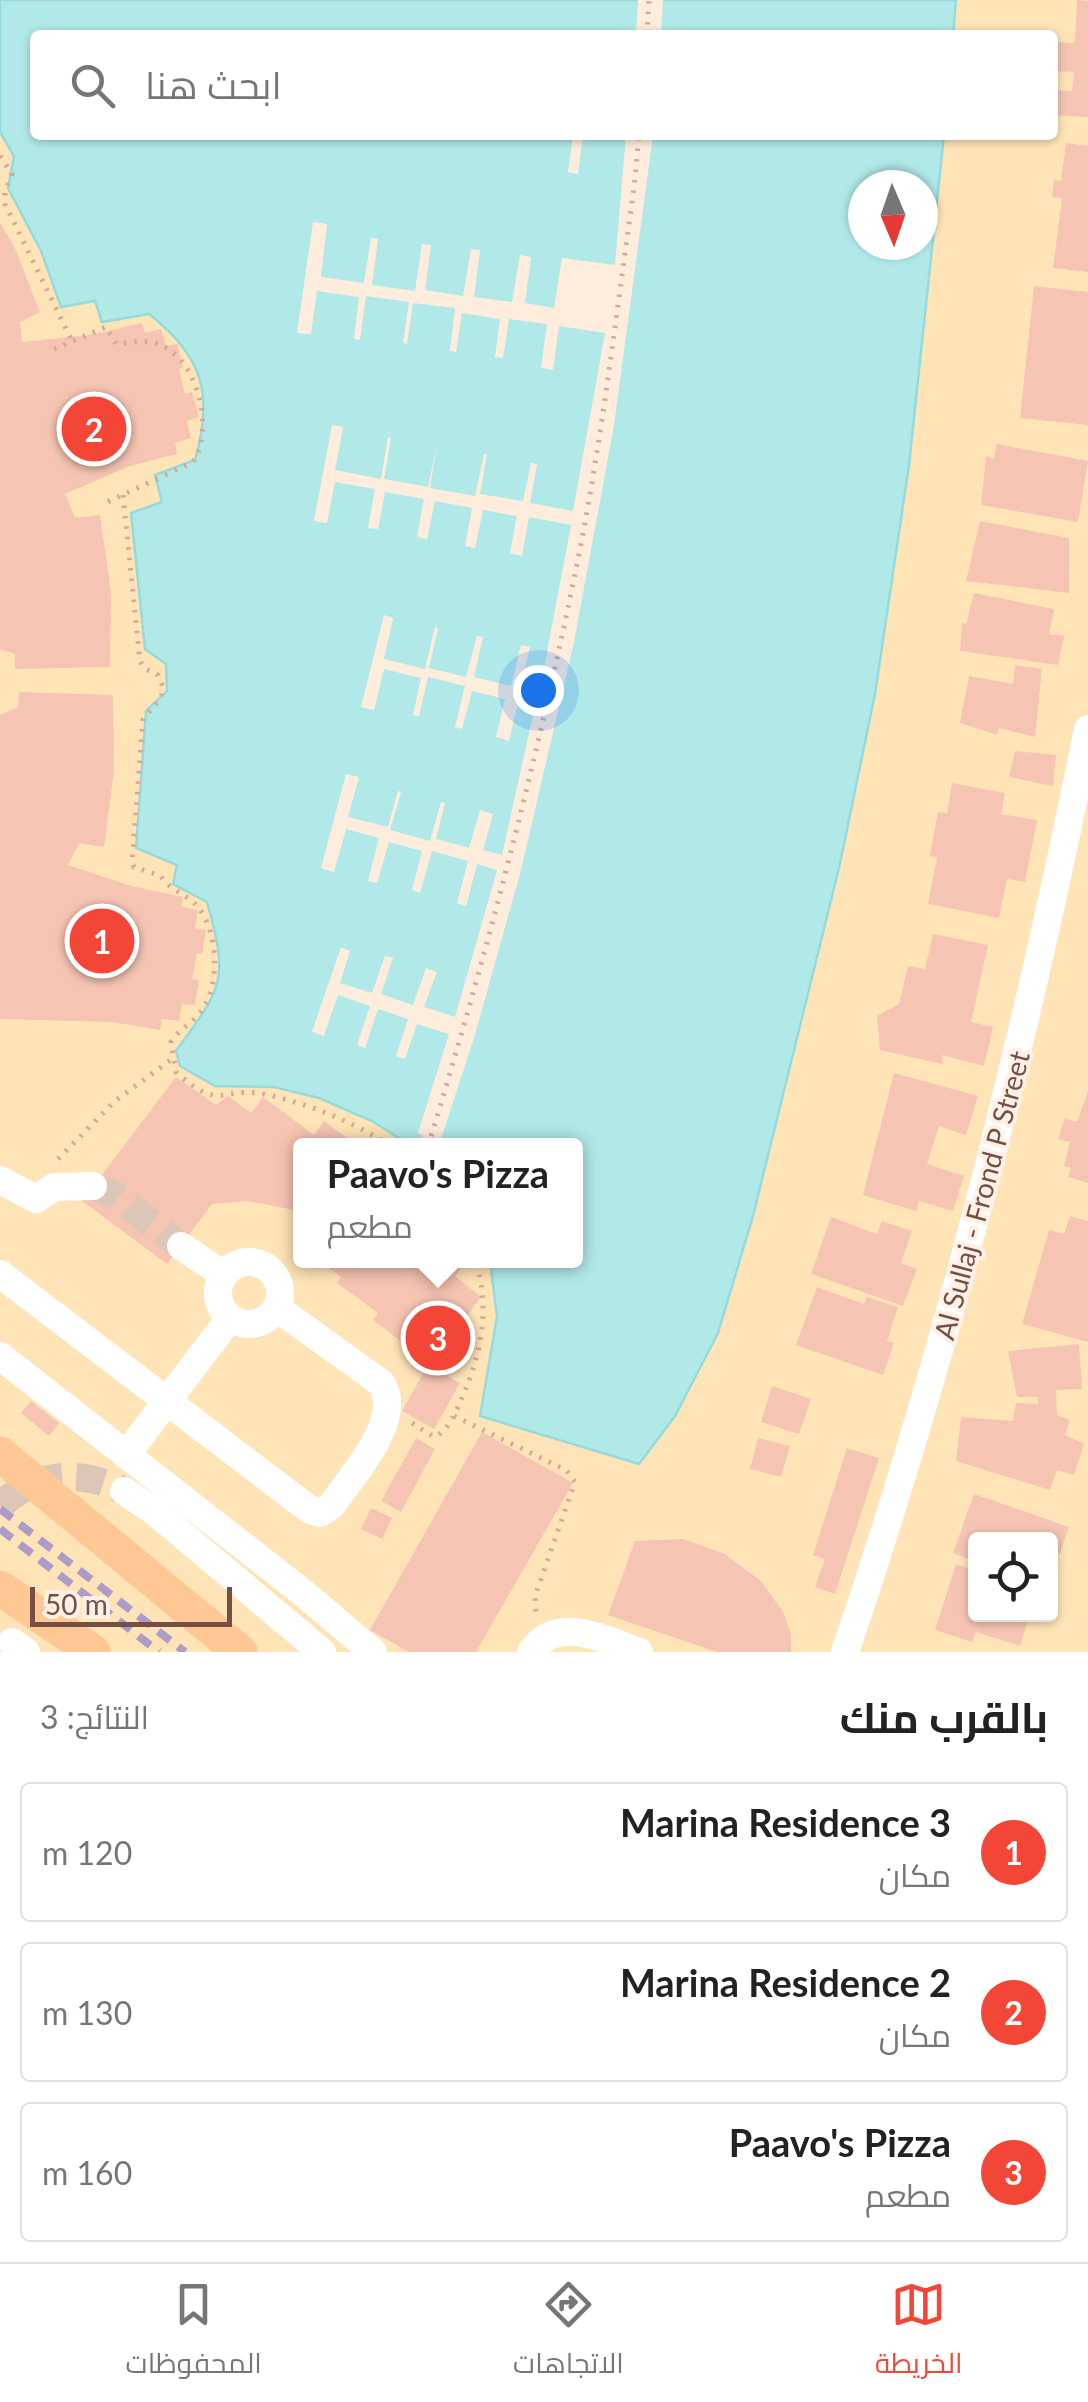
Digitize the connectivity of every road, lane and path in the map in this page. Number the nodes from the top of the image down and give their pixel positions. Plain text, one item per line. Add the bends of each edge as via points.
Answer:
1 (649, 0) edge
2 (647, 30) edge
3 (638, 140) edge
4 (0, 156) edge
5 (72, 342) junction
6 (54, 349) dead end
7 (123, 496) junction
8 (102, 504) dead end
9 (1088, 730) edge
10 (172, 1059) junction
11 (376, 1138) edge
12 (430, 1138) edge
13 (12, 1186) edge
14 (94, 1186) tunnel mouth
15 (181, 1246) tunnel mouth
16 (477, 1268) edge
17 (0, 1274) edge
18 (224, 1276) junction
19 (277, 1308) junction
20 (230, 1318) junction
21 (0, 1356) edge
22 (168, 1400) junction
23 (388, 1408) junction
24 (454, 1416) junction
25 (0, 1454) edge
26 (126, 1455) junction
27 (124, 1491) tunnel mouth
28 (0, 1588) edge
29 (542, 1643) edge
30 (94, 1652) edge
31 (240, 1652) edge
32 (322, 1652) edge
33 (373, 1652) edge
34 (639, 1652) edge
35 (844, 1652) edge

1 - 2 path
3 - 12 path via 574,580 481,973
4 - 5 path via 12,174 5,204
5 - 6 path
5 - 7 path via 106,327 116,344 149,340 177,356 194,386 202,417 197,456 188,467
7 - 8 path
7 - 10 path via 140,661 158,674 163,691 143,719 132,862 198,907 214,951 206,1000 174,1036
9 - 35 street, Al Sullaj - Frond P Street via 981,1201 891,1516
10 - 11 path via 176,1072 209,1096 263,1094 322,1110
10 - 13 path
13 - 14 street via 36,1199 54,1187
15 - 18 street
16 - 24 path via 481,1345
17 - 22 street
18 - 19 street via 248,1262 267,1268 279,1283
18 - 20 street via 218,1296
19 - 20 street via 256,1324
19 - 23 street via 381,1383
20 - 22 street
21 - 26 street
22 - 23 street via 320,1513 364,1458
22 - 26 street
23 - 24 path via 434,1437
24 - 29 path via 566,1470 575,1482 535,1596
25 - 31 main road
26 - 33 street
27 - 32 street
28 - 30 main road
29 - 34 street via 570,1630

